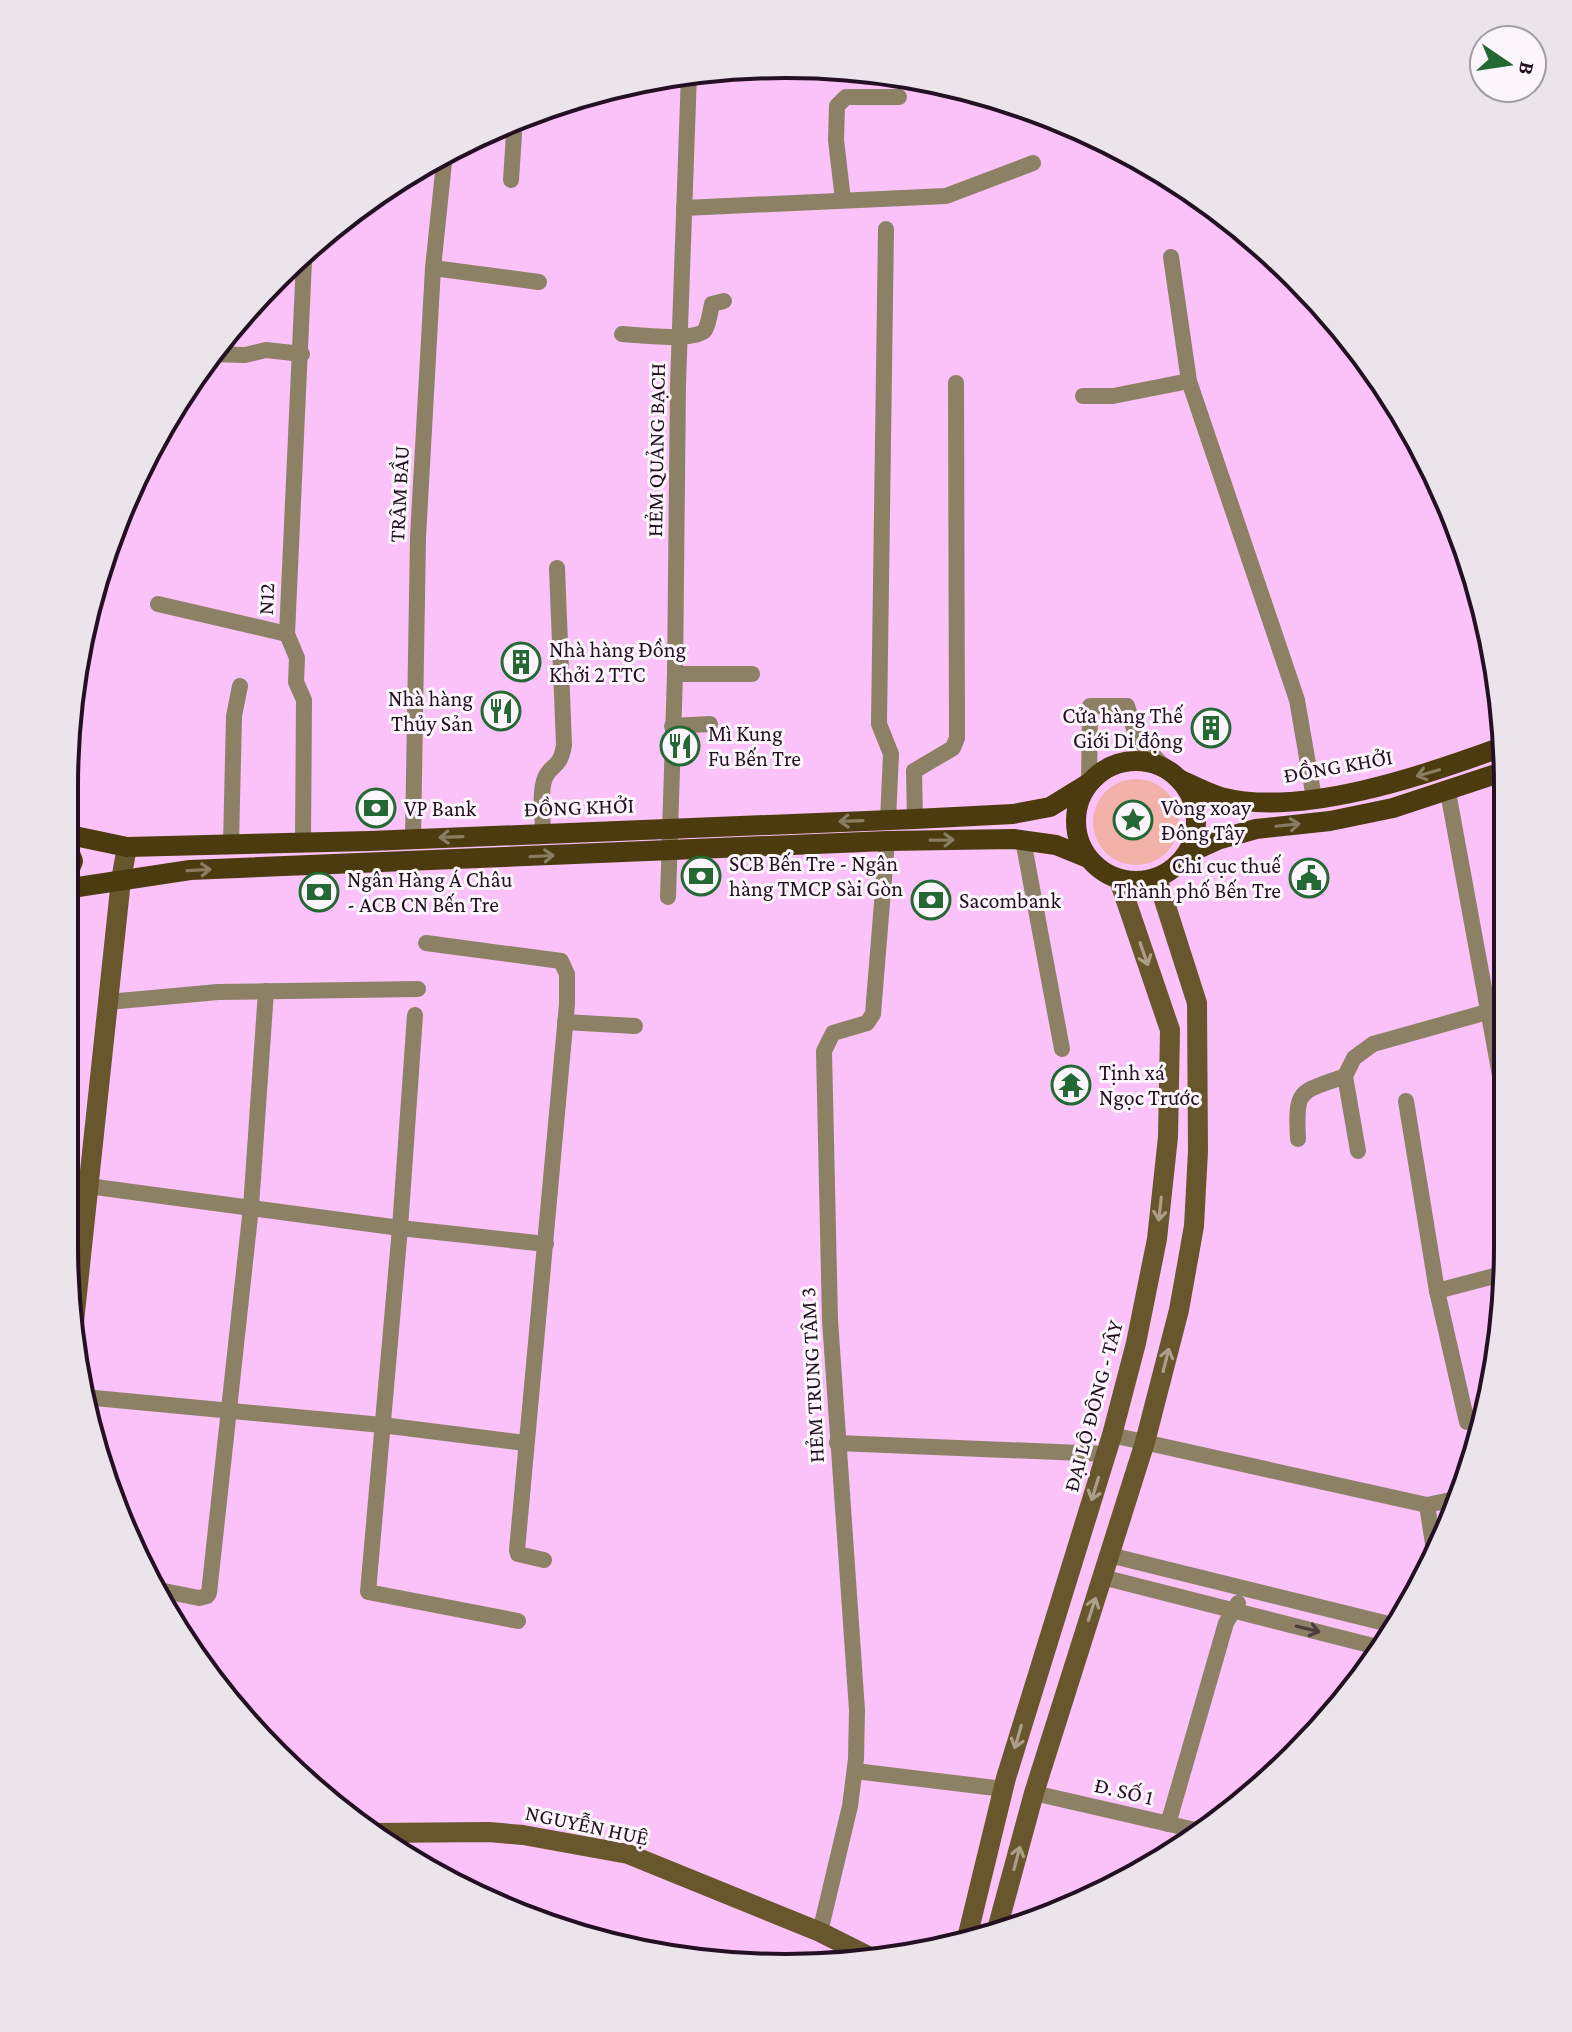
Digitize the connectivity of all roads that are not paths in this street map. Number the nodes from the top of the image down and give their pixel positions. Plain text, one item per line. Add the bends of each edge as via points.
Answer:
1 (689, 85) edge
2 (899, 97) dead end
3 (513, 133) edge
4 (1033, 163) dead end
5 (444, 167) edge
6 (511, 180) dead end
7 (843, 200) junction
8 (684, 208) junction
9 (886, 229) dead end
10 (1171, 257) dead end
11 (304, 268) edge
12 (433, 268) junction
13 (539, 282) dead end
14 (724, 301) dead end
15 (622, 334) dead end
16 (681, 337) junction
17 (224, 354) edge
18 (302, 354) junction
19 (1189, 381) junction
20 (956, 383) dead end
21 (1083, 396) dead end
22 (557, 568) dead end
23 (158, 604) dead end
24 (287, 634) junction
25 (675, 674) junction
26 (752, 674) dead end
27 (240, 686) dead end
28 (710, 724) dead end
29 (672, 726) junction
30 (1492, 750) edge
31 (1173, 773) junction
32 (1494, 775) edge
33 (1089, 783) junction
34 (1448, 792) junction
35 (1314, 798) junction
36 (915, 819) junction
37 (888, 820) junction
38 (671, 827) junction
39 (543, 833) junction
40 (78, 837) edge
41 (413, 838) junction
42 (1023, 840) junction
43 (887, 841) junction
44 (303, 843) junction
45 (231, 844) junction
46 (127, 847) junction
47 (670, 849) junction
48 (1187, 854) junction
49 (1088, 858) junction
50 (305, 866) junction
51 (1157, 878) junction
52 (121, 880) junction
53 (1119, 880) junction
54 (78, 887) edge
55 (668, 897) dead end
56 (426, 943) dead end
57 (418, 989) dead end
58 (266, 991) junction
59 (108, 1002) junction
60 (1487, 1012) junction
61 (415, 1015) dead end
62 (565, 1022) junction
63 (635, 1026) dead end
64 (1494, 1047) edge
65 (1062, 1049) dead end
66 (1345, 1076) junction
67 (1406, 1101) dead end
68 (1298, 1139) dead end
69 (1358, 1151) dead end
70 (88, 1186) junction
71 (251, 1207) junction
72 (400, 1228) junction
73 (546, 1244) junction
74 (79, 1272) edge
75 (1493, 1276) edge
76 (1437, 1291) junction
77 (95, 1398) edge
78 (228, 1412) junction
79 (1467, 1422) dead end
80 (382, 1425) junction
81 (1145, 1442) junction
82 (525, 1443) junction
83 (837, 1443) junction
84 (1109, 1444) junction
85 (1446, 1501) edge
86 (1427, 1505) junction
87 (1432, 1535) edge
88 (1109, 1555) junction
89 (544, 1560) dead end
90 (1102, 1577) junction
91 (1249, 1590) junction
92 (169, 1592) edge
93 (1233, 1610) junction
94 (518, 1621) dead end
95 (1385, 1623) edge
96 (1371, 1645) edge
97 (855, 1771) junction
98 (1004, 1789) junction
99 (1034, 1793) junction
100 (1168, 1824) junction
101 (1188, 1828) edge
102 (390, 1833) edge
103 (999, 1921) edge
104 (969, 1930) edge
105 (820, 1932) junction
106 (854, 1950) edge

1 - 8 street, HẺM QUẢNG BẠCH
2 - 7 street via 846,97 837,106
3 - 6 street
4 - 7 street via 946,196
5 - 12 street, TRÂM BẦU
7 - 8 street
8 - 16 street, HẺM QUẢNG BẠCH
9 - 37 street via 879,724 891,754
10 - 19 street
11 - 18 street, N12
12 - 13 street
12 - 41 street, TRÂM BẦU via 418,537
14 - 16 street via 712,304 705,331
15 - 16 street
16 - 25 street, HẺM QUẢNG BẠCH
17 - 18 street via 266,350
18 - 24 street, N12
19 - 21 street via 1113,396
19 - 35 street via 1297,700
20 - 36 street via 957,738 953,748 914,771
22 - 39 street via 564,745 562,759 544,781
23 - 24 street
24 - 44 street, N12 via 304,700
25 - 26 street
25 - 29 street, HẺM QUẢNG BẠCH
27 - 45 street via 234,716
28 - 29 street
29 - 38 street, HẺM QUẢNG BẠCH
30 -> 35 main road, ĐỒNG KHỞI via 1388,784
31 - 33 main road via 1145,761 1124,761
31 - 33 street via 1137,738 1127,706 1090,706
31 - 35 main road, ĐỒNG KHỞI via 1223,797
31 - 48 main road via 1192,797 1197,817
32 - 34 main road
33 - 36 main road, ĐỒNG KHỞI via 1050,807
33 - 49 main road via 1075,822
48 -> 34 main road via 1256,829 1342,818
34 - 60 street
36 - 37 main road, ĐỒNG KHỞI
37 -> 38 main road, ĐỒNG KHỞI
38 - 39 main road, ĐỒNG KHỞI
38 - 47 street, HẺM QUẢNG BẠCH
39 -> 41 main road, ĐỒNG KHỞI
40 - 46 main road, ĐỒNG KHỞI
41 - 44 main road, ĐỒNG KHỞI
43 -> 42 main road, ĐỒNG KHỞI
42 - 49 main road, ĐỒNG KHỞI
42 - 65 street
43 - 47 main road, ĐỒNG KHỞI
43 - 83 street, HẺM TRUNG TÂM 3 via 873,1014 867,1023 833,1033 824,1051
44 - 45 main road, ĐỒNG KHỞI
44 - 50 main road
45 - 46 main road, ĐỒNG KHỞI
46 - 52 street
50 -> 47 main road, ĐỒNG KHỞI
47 - 55 street, HẺM QUẢNG BẠCH
48 - 51 main road
49 - 53 main road
52 -> 50 main road, ĐỒNG KHỞI via 190,870
51 - 53 main road
81 -> 51 street via 1179,1310 1194,1226 1198,1151 1197,1003
52 - 54 main road, ĐỒNG KHỞI
52 - 59 street
53 -> 84 street, ĐẠI LỘ ĐÔNG - TÂY via 1170,1030 1168,1137 1157,1239
56 - 62 street via 561,961 567,974
57 - 58 street
58 - 59 street
58 - 71 street
59 - 70 street
60 - 64 street
60 - 66 street via 1373,1044 1354,1058
61 - 72 street
62 - 63 street
62 - 73 street
66 - 68 street via 1299,1098
66 - 69 street
67 - 76 street
70 - 71 street
70 - 74 street
71 - 72 street
71 - 78 street
72 - 73 street
72 - 80 street
73 - 82 street
75 - 76 street
76 - 79 street
77 - 78 street
78 - 80 street
78 - 92 street via 209,1593 199,1598
80 - 82 street
80 - 94 street via 368,1592
81 - 84 street
81 - 86 street
81 - 88 street
82 - 89 street via 517,1550
83 - 84 street
83 - 97 street, HẺM TRUNG TÂM 3 via 857,1710
84 -> 98 street, ĐẠI LỘ ĐÔNG - TÂY
85 - 86 street
86 - 87 street
88 - 90 street
88 - 91 street
90 - 93 street
99 -> 90 street
91 - 93 street
91 - 95 street
93 -> 96 street
93 - 100 street
97 - 98 street
97 - 105 street, HẺM TRUNG TÂM 3
98 - 104 street, ĐẠI LỘ ĐÔNG - TÂY
99 - 100 street, Đ. SỐ 1
103 -> 99 street
100 - 101 street, Đ. SỐ 1
102 - 105 street, NGUYỄN HUỆ via 489,1832 617,1851
105 - 106 street, NGUYỄN HUỆ

